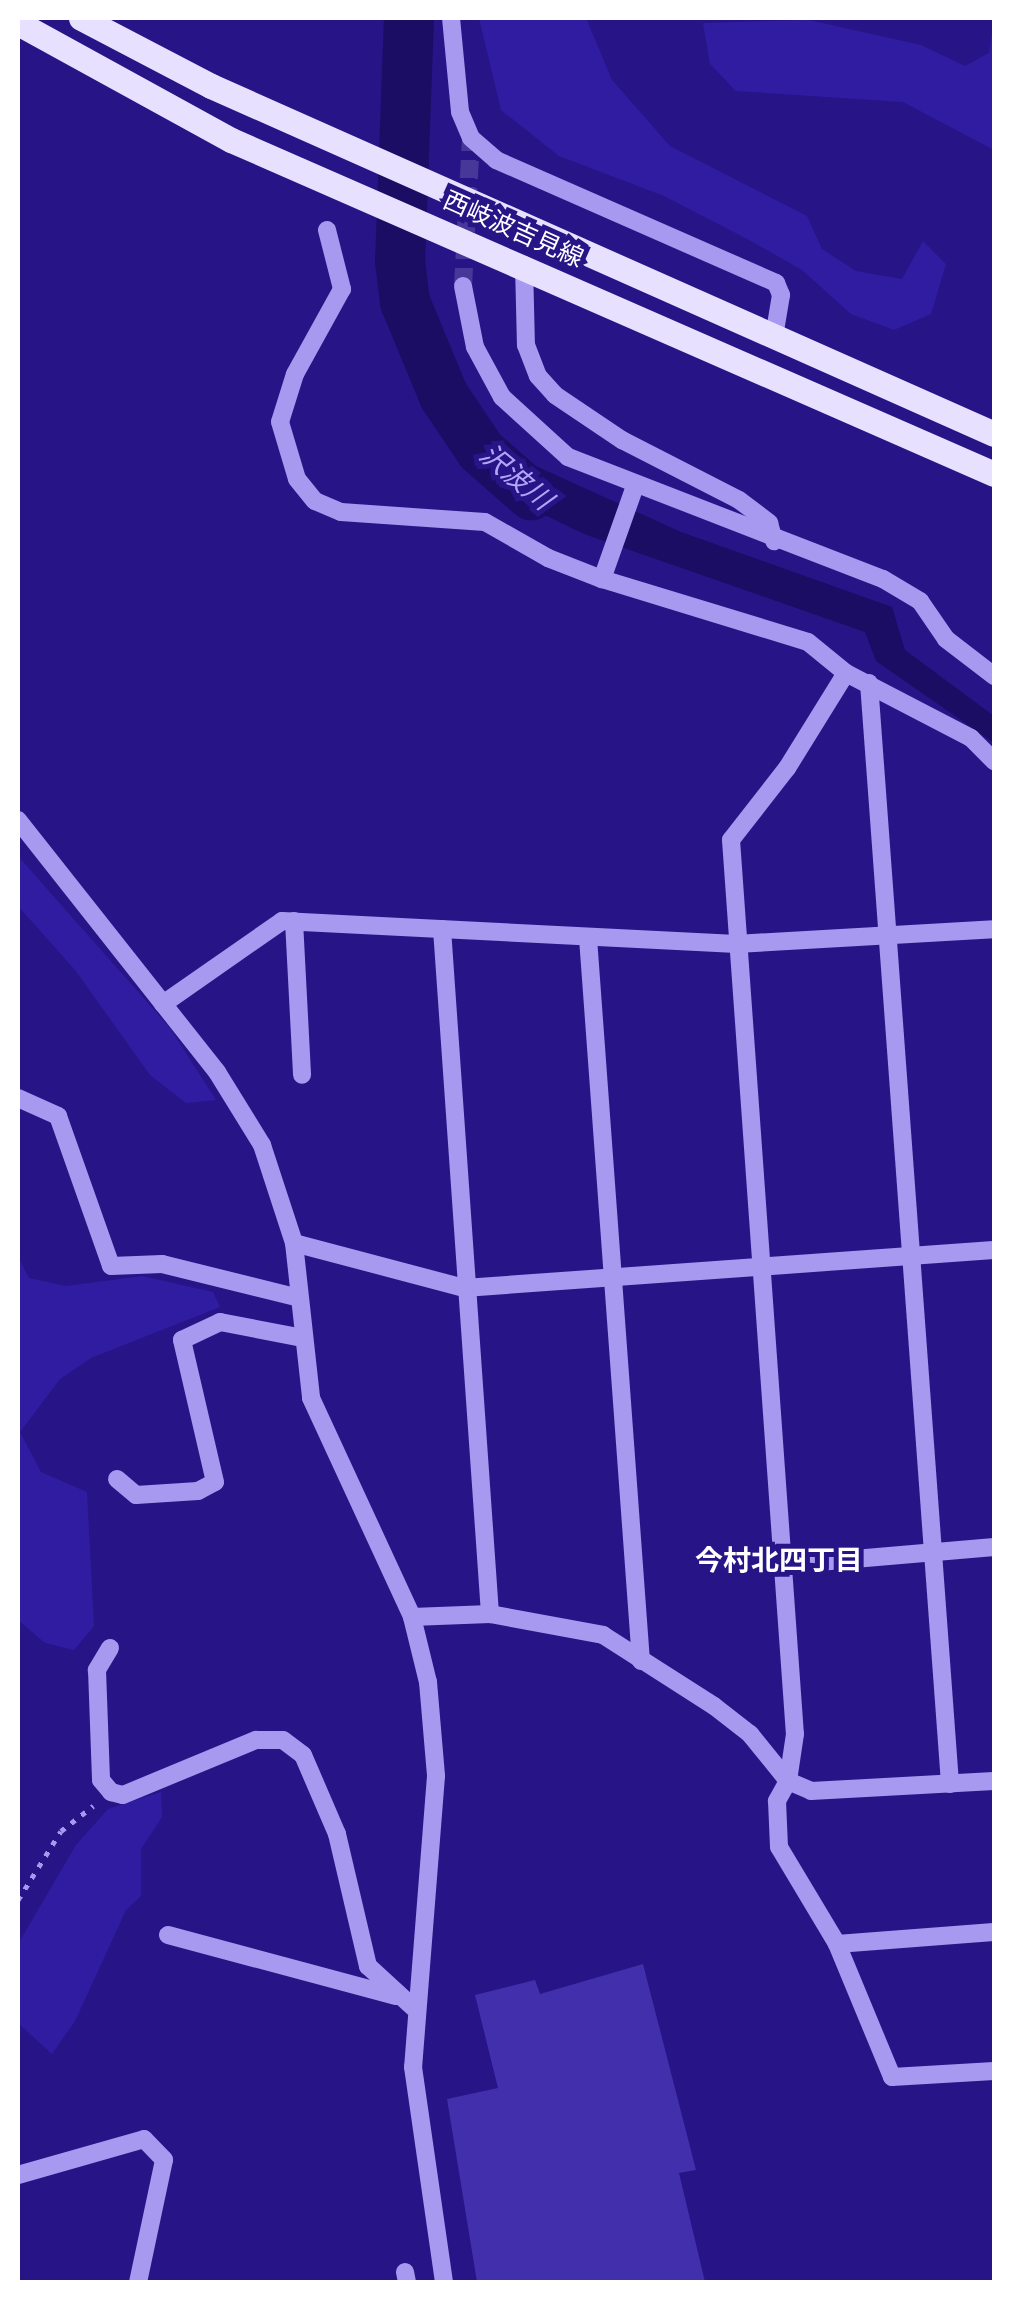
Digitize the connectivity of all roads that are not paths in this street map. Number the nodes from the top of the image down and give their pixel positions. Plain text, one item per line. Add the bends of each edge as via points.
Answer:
1 (80, 18) edge
2 (451, 18) edge
3 (18, 24) edge
4 (327, 230) dead end
5 (524, 266) junction
6 (463, 286) tunnel mouth
7 (774, 337) junction
8 (994, 434) edge
9 (994, 474) edge
10 (633, 491) junction
11 (774, 542) junction
12 (605, 575) junction
13 (846, 672) junction
14 (994, 676) edge
15 (869, 683) junction
16 (994, 761) edge
17 (18, 820) edge
18 (294, 921) junction
19 (442, 929) junction
20 (994, 930) edge
21 (890, 935) junction
22 (588, 938) junction
23 (736, 944) junction
24 (163, 1004) junction
25 (302, 1076) dead end
26 (18, 1098) edge
27 (294, 1244) junction
28 (994, 1250) edge
29 (912, 1257) junction
30 (761, 1268) junction
31 (612, 1277) junction
32 (464, 1288) junction
33 (299, 1298) junction
34 (303, 1338) junction
35 (117, 1479) dead end
36 (994, 1546) edge
37 (934, 1550) junction
38 (784, 1565) junction
39 (490, 1614) junction
40 (412, 1616) junction
41 (110, 1648) dead end
42 (641, 1661) junction
43 (788, 1781) junction
44 (994, 1782) edge
45 (950, 1784) junction
46 (994, 1932) edge
47 (168, 1934) dead end
48 (837, 1944) junction
49 (396, 1996) junction
50 (414, 2008) junction
51 (994, 2071) edge
52 (18, 2175) edge
53 (138, 2282) edge
54 (444, 2282) edge

1 - 7 main road, 西岐波吉見線 via 439,190
2 - 7 street via 460,112 472,138 496,160 776,283
3 - 5 main road, 西岐波吉見線 via 230,140
4 - 12 street via 342,289 295,374 280,422 296,479 316,501 341,512 485,522 548,558
5 - 9 main road, 西岐波吉見線
5 - 11 street via 526,345 555,395 622,440 739,500 770,523
6 - 10 street via 476,346 523,422 568,457
7 - 8 main road, 西岐波吉見線
10 - 11 street
10 - 12 street
11 - 14 street via 896,586 920,601 946,639
12 - 13 street via 808,642
13 - 15 street
13 - 23 street via 787,768 731,840
15 - 16 street via 971,738
15 - 21 street
17 - 24 street
18 - 19 street
18 - 24 street via 282,921
18 - 25 street
19 - 22 street
19 - 32 street
20 - 21 street
21 - 23 street
21 - 29 street
22 - 23 street
22 - 31 street
23 - 30 street
24 - 27 street via 217,1072 262,1145
26 - 33 street via 58,1116 111,1266 162,1264
27 - 32 street
27 - 33 street
28 - 29 street
29 - 30 street
29 - 37 street
30 - 31 street
30 - 38 street
31 - 32 street
31 - 42 street
32 - 39 street
33 - 34 street
34 - 35 street via 220,1322 182,1340 215,1482 198,1490 136,1495
34 - 40 street via 320,1421
36 - 37 street
37 - 38 street
37 - 45 street
38 - 43 street via 796,1734
39 - 40 street
39 - 42 street via 603,1635
40 - 50 street via 428,1682 436,1776
41 - 49 street via 97,1670 101,1780 110,1792 123,1795 256,1740 283,1740 303,1755 337,1834 368,1966
42 - 43 street via 750,1734
43 - 45 street via 811,1791
43 - 48 street via 776,1802 779,1847
44 - 45 street
46 - 48 street
47 - 49 street
48 - 51 street via 892,2078
49 - 50 street
50 - 54 street via 416,2119
52 - 53 street via 144,2139 164,2160

